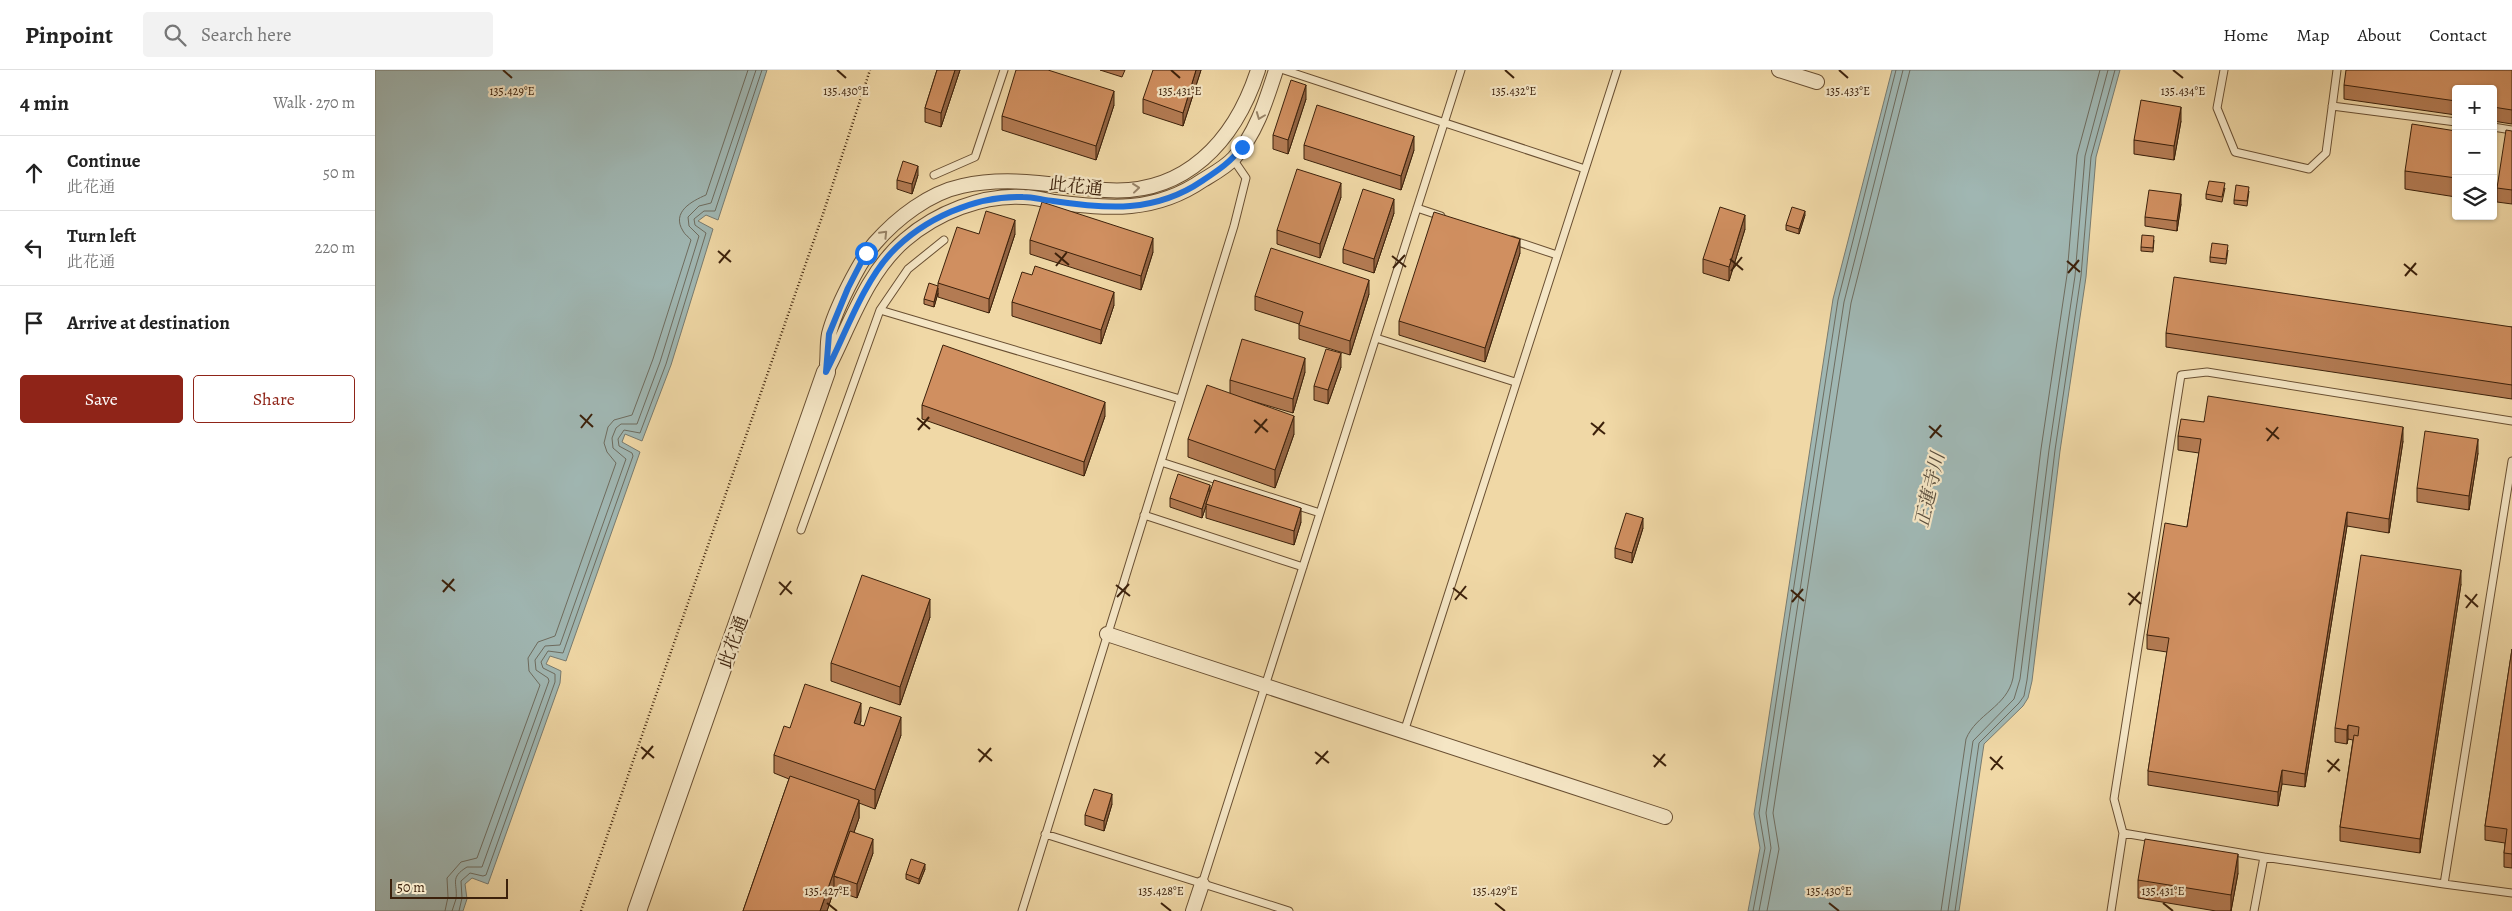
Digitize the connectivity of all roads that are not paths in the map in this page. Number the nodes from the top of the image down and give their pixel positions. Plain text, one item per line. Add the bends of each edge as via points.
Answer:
1 (1004, 70) edge
2 (1258, 70) edge
3 (1276, 70) edge
4 (1284, 70) edge
5 (1461, 70) edge
6 (1617, 70) edge
7 (1779, 70) edge
8 (2224, 70) edge
9 (2337, 70) edge
10 (1817, 82) dead end
11 (2332, 106) junction
12 (2452, 121) edge
13 (1445, 123) junction
14 (2497, 128) edge
15 (2512, 130) edge
16 (1233, 159) junction
17 (1585, 169) junction
18 (934, 175) dead end
19 (1417, 208) junction
20 (1445, 218) edge
21 (1501, 236) edge
22 (944, 240) dead end
23 (1557, 255) junction
24 (880, 310) junction
25 (1376, 338) junction
26 (826, 372) junction
27 (1515, 382) junction
28 (1180, 400) junction
29 (2512, 421) edge
30 (2512, 460) edge
31 (1161, 462) junction
32 (1320, 513) junction
33 (1144, 515) junction
34 (801, 530) dead end
35 (1303, 568) junction
36 (1107, 634) junction
37 (1265, 686) junction
38 (1404, 732) junction
39 (1665, 817) dead end
40 (2123, 833) junction
41 (1045, 834) junction
42 (2264, 857) junction
43 (1202, 884) junction
44 (2444, 884) junction
45 (2512, 893) edge
46 (637, 911) edge
47 (1022, 911) edge
48 (1193, 911) edge
49 (1289, 911) edge
50 (2111, 911) edge
51 (2254, 911) edge

1 - 18 lane via 975,157
26 -> 2 street, 此花通 via 829,334 858,268 866,253 909,212 961,186 1028,180 1107,190 1141,188 1167,181 1187,172 1223,139 1235,124
3 -> 16 street, 此花通 via 1255,128
4 - 13 lane
5 - 13 lane
6 - 17 lane
7 - 10 street
8 - 11 lane via 2217,108 2235,152 2309,169 2326,153
9 - 11 lane
11 - 12 lane
13 - 17 lane
13 - 19 lane
14 - 15 lane
16 - 26 street, 此花通 via 1191,189 1165,201 1133,207 1024,197 1000,198 954,210 929,223 889,254 859,304
16 - 28 lane via 1246,178
17 - 23 lane
19 - 20 lane
19 - 25 lane
21 - 23 lane
22 - 24 lane via 908,269
23 - 27 lane
24 - 28 lane
24 - 34 lane
25 - 27 lane
25 - 32 lane
26 - 46 street, 此花通
27 - 38 lane
28 - 31 lane
29 - 40 lane via 2207,372 2181,375 2115,798
30 - 44 lane
31 - 32 lane
31 - 33 lane
32 - 35 lane
33 - 35 lane
33 - 36 lane
35 - 37 lane
36 - 37 street
36 - 41 lane
37 - 38 street
37 - 43 lane
38 - 39 street
40 - 42 lane
40 - 50 lane
41 - 43 lane
41 - 47 lane
42 - 44 lane
42 - 51 lane
43 - 48 street
43 - 49 lane
44 - 45 lane

